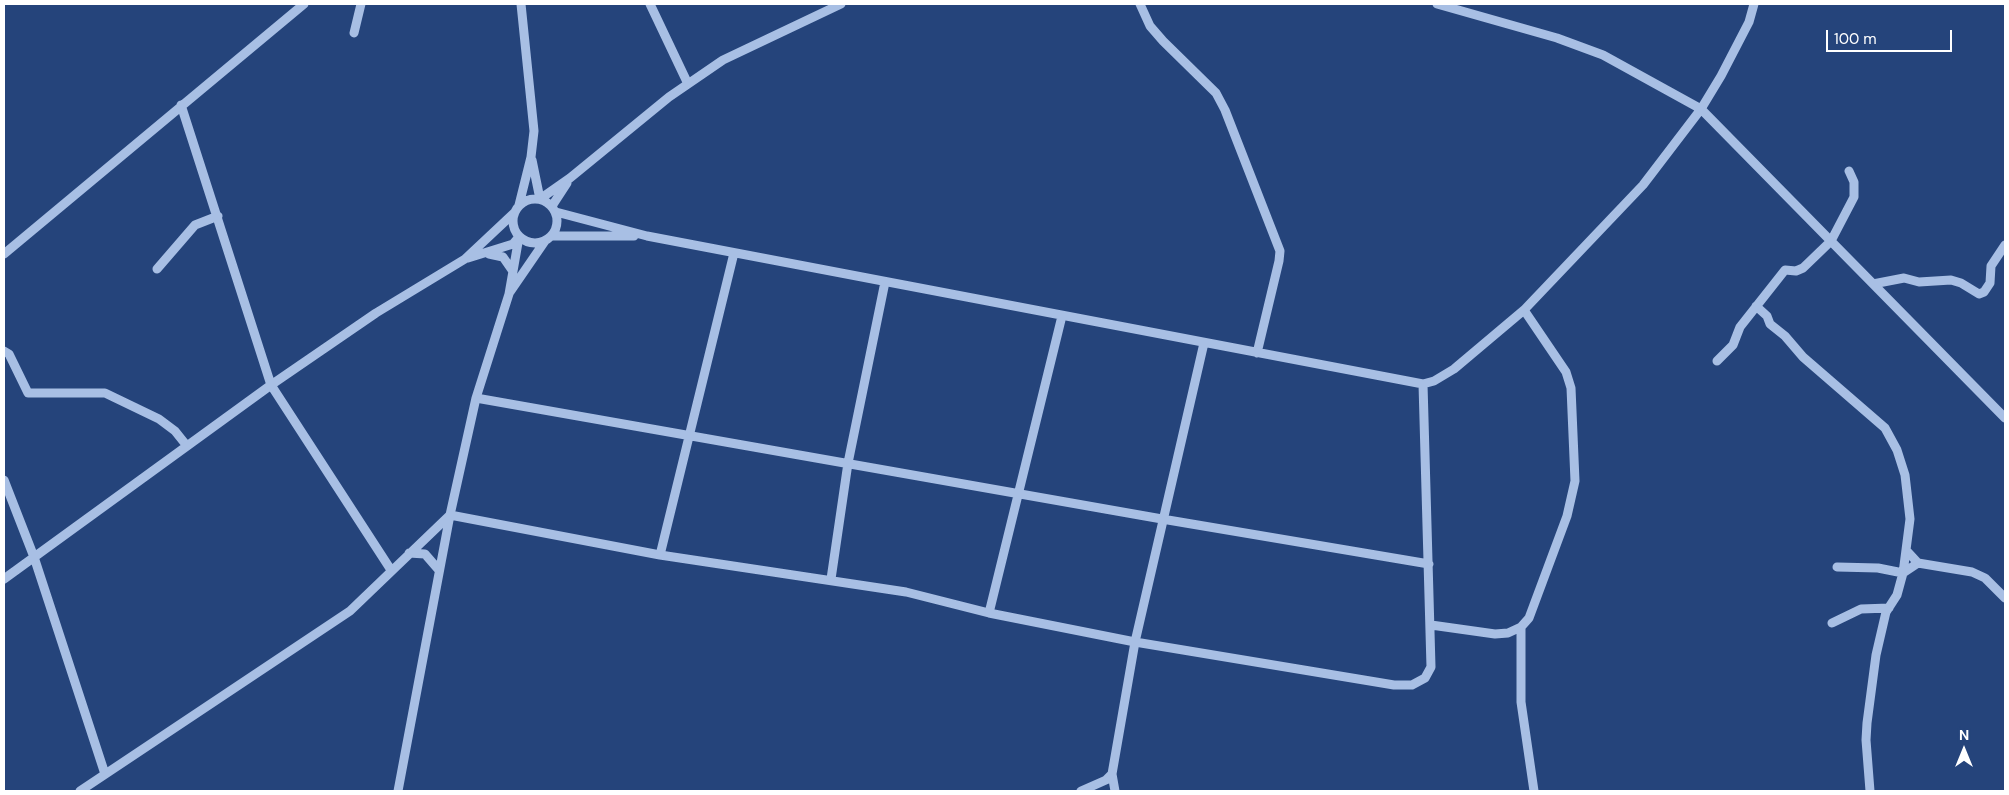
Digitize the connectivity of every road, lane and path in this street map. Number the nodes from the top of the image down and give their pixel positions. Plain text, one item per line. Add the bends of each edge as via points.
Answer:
1 (304, 4) edge
2 (361, 4) edge
3 (521, 4) edge
4 (650, 4) edge
5 (841, 4) edge
6 (1140, 4) edge
7 (1437, 4) edge
8 (1754, 4) edge
9 (354, 33) dead end
10 (688, 84) junction
11 (182, 105) junction
12 (1701, 109) junction
13 (531, 158) junction
14 (1849, 170) dead end
15 (570, 178) junction
16 (540, 199) junction
17 (516, 209) junction
18 (554, 209) junction
19 (218, 216) junction
20 (647, 236) junction
21 (520, 237) junction
22 (548, 239) junction
23 (1831, 241) junction
24 (2005, 245) edge
25 (734, 253) junction
26 (4, 254) edge
27 (484, 254) junction
28 (465, 259) junction
29 (158, 269) dead end
30 (512, 270) junction
31 (885, 282) junction
32 (1873, 284) junction
33 (509, 294) junction
34 (1756, 306) junction
35 (1524, 310) junction
36 (1062, 316) junction
37 (1204, 343) junction
38 (4, 351) edge
39 (1257, 353) junction
40 (1717, 361) dead end
41 (1423, 384) junction
42 (271, 386) junction
43 (476, 398) junction
44 (2005, 418) edge
45 (689, 434) junction
46 (187, 446) junction
47 (848, 463) junction
48 (4, 480) edge
49 (1017, 493) junction
50 (450, 515) junction
51 (1162, 519) junction
52 (1906, 550) junction
53 (409, 553) junction
54 (660, 554) junction
55 (34, 557) junction
56 (1918, 563) junction
57 (1429, 564) junction
58 (1836, 567) dead end
59 (438, 569) junction
60 (391, 570) junction
61 (1903, 574) junction
62 (4, 579) edge
63 (831, 579) junction
64 (2005, 598) edge
65 (1889, 608) junction
66 (990, 613) junction
67 (1832, 623) dead end
68 (1431, 625) junction
69 (1521, 628) junction
70 (1135, 642) junction
71 (105, 774) junction
72 (1112, 774) junction
73 (80, 791) edge
74 (398, 791) edge
75 (1081, 791) edge
76 (1115, 791) edge
77 (1534, 791) edge
78 (1870, 791) edge

1 - 11 street
2 - 9 street
3 - 13 street via 534,117
4 - 10 street
5 - 10 street via 723,60
6 - 39 street via 1150,26 1216,93 1280,251
7 - 12 street via 1558,38 1603,55
8 - 12 street via 1749,22
10 - 15 street
11 - 19 street
11 - 26 street
12 - 23 street
12 - 35 street via 1643,186
13 - 16 street
13 - 17 street
14 - 23 street via 1854,182 1854,197
15 - 16 street
15 - 18 street
16 - 17 street via 528,199
16 - 18 street
17 - 21 street via 513,226
17 - 28 street
18 - 20 street
18 - 22 street via 558,225
19 - 29 street via 196,225
19 - 42 street
20 - 22 street
20 - 25 street
21 - 22 street via 532,243
21 - 27 street via 513,244
21 - 30 street
22 - 33 street
23 - 32 street
23 - 34 street via 1803,268 1785,270
24 - 32 street via 1991,266 1990,283 1979,294 1951,280 1919,282 1904,278
25 - 31 street
25 - 45 street
27 - 28 street
27 - 30 street via 503,257
28 - 42 street via 376,313
30 - 33 street
31 - 36 street
31 - 47 street
32 - 44 street
33 - 43 street
34 - 40 street via 1740,328 1733,345
34 - 52 street via 1803,357 1891,436 1905,475 1909,501
35 - 41 street via 1454,369
35 - 69 street via 1566,372 1571,388 1575,481 1564,525 1529,618
36 - 37 street
36 - 49 street
37 - 39 street
37 - 51 street
38 - 46 street via 9,354 28,393 105,393 159,419
39 - 41 street
41 - 57 street
42 - 46 street
42 - 60 street
43 - 45 street
43 - 50 street
45 - 47 street
45 - 54 street
46 - 55 street
47 - 49 street
47 - 63 street
48 - 55 street
49 - 51 street
49 - 66 street
50 - 53 street
50 - 54 street
50 - 59 street
51 - 57 street
51 - 70 street
52 - 56 street
52 - 61 street
53 - 59 street via 426,554
53 - 60 street
54 - 63 street
55 - 62 street
55 - 71 street
56 - 61 street
56 - 64 street via 1972,572 1985,578
57 - 68 street
58 - 61 street via 1878,568
59 - 74 street
60 - 71 street via 350,611
61 - 65 street
63 - 66 street via 906,592
65 - 67 street via 1861,609
65 - 78 street via 1876,656 1867,723
66 - 70 street
68 - 69 street via 1495,634
68 - 70 street via 1431,667 1425,678 1412,685 1394,685
69 - 77 street via 1521,702
70 - 72 street
71 - 73 street
72 - 75 street
72 - 76 street

